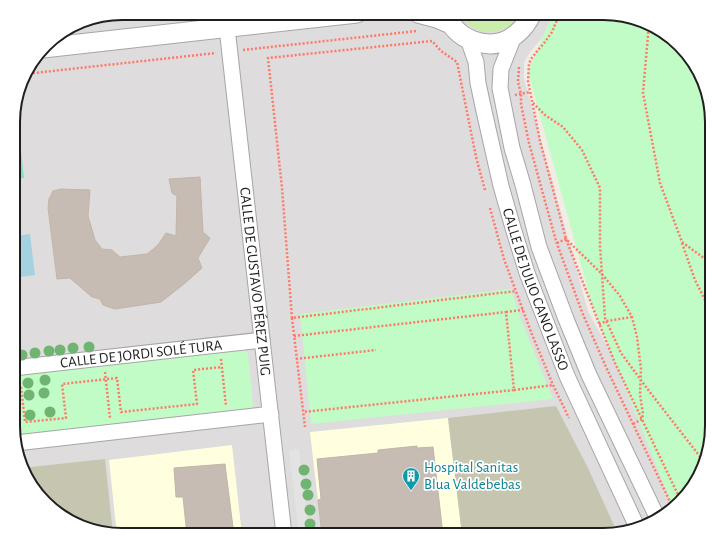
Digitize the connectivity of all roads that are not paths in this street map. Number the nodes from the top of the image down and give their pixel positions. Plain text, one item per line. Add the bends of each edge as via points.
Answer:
1 (296, 20) edge
2 (449, 20) edge
3 (528, 20) edge
4 (227, 28) junction
5 (514, 36) junction
6 (468, 39) junction
7 (53, 47) edge
8 (262, 340) junction
9 (20, 369) edge
10 (271, 414) junction
11 (21, 437) edge
12 (33, 441) junction
13 (21, 442) edge
14 (655, 514) edge
15 (636, 523) edge
16 (283, 528) edge

1 - 4 street
2 - 6 street via 459,33
3 - 5 street
4 - 7 street
4 - 8 street, CALLE DE GUSTAVO PÉREZ PUIG
5 - 6 street via 491,44
5 - 14 street, CALLE DE JULIO CANO LASSO via 501,69 500,88 512,148 539,247 589,375
6 - 15 street, CALLE DE JULIO CANO LASSO via 476,62 501,186 527,273 567,376
8 - 9 street, CALLE DE JORDI SOLÉ TURA
8 - 10 street, CALLE DE GUSTAVO PÉREZ PUIG
10 - 12 street
10 - 16 street, CALLE DE GUSTAVO PÉREZ PUIG
11 - 12 street
12 - 13 street

